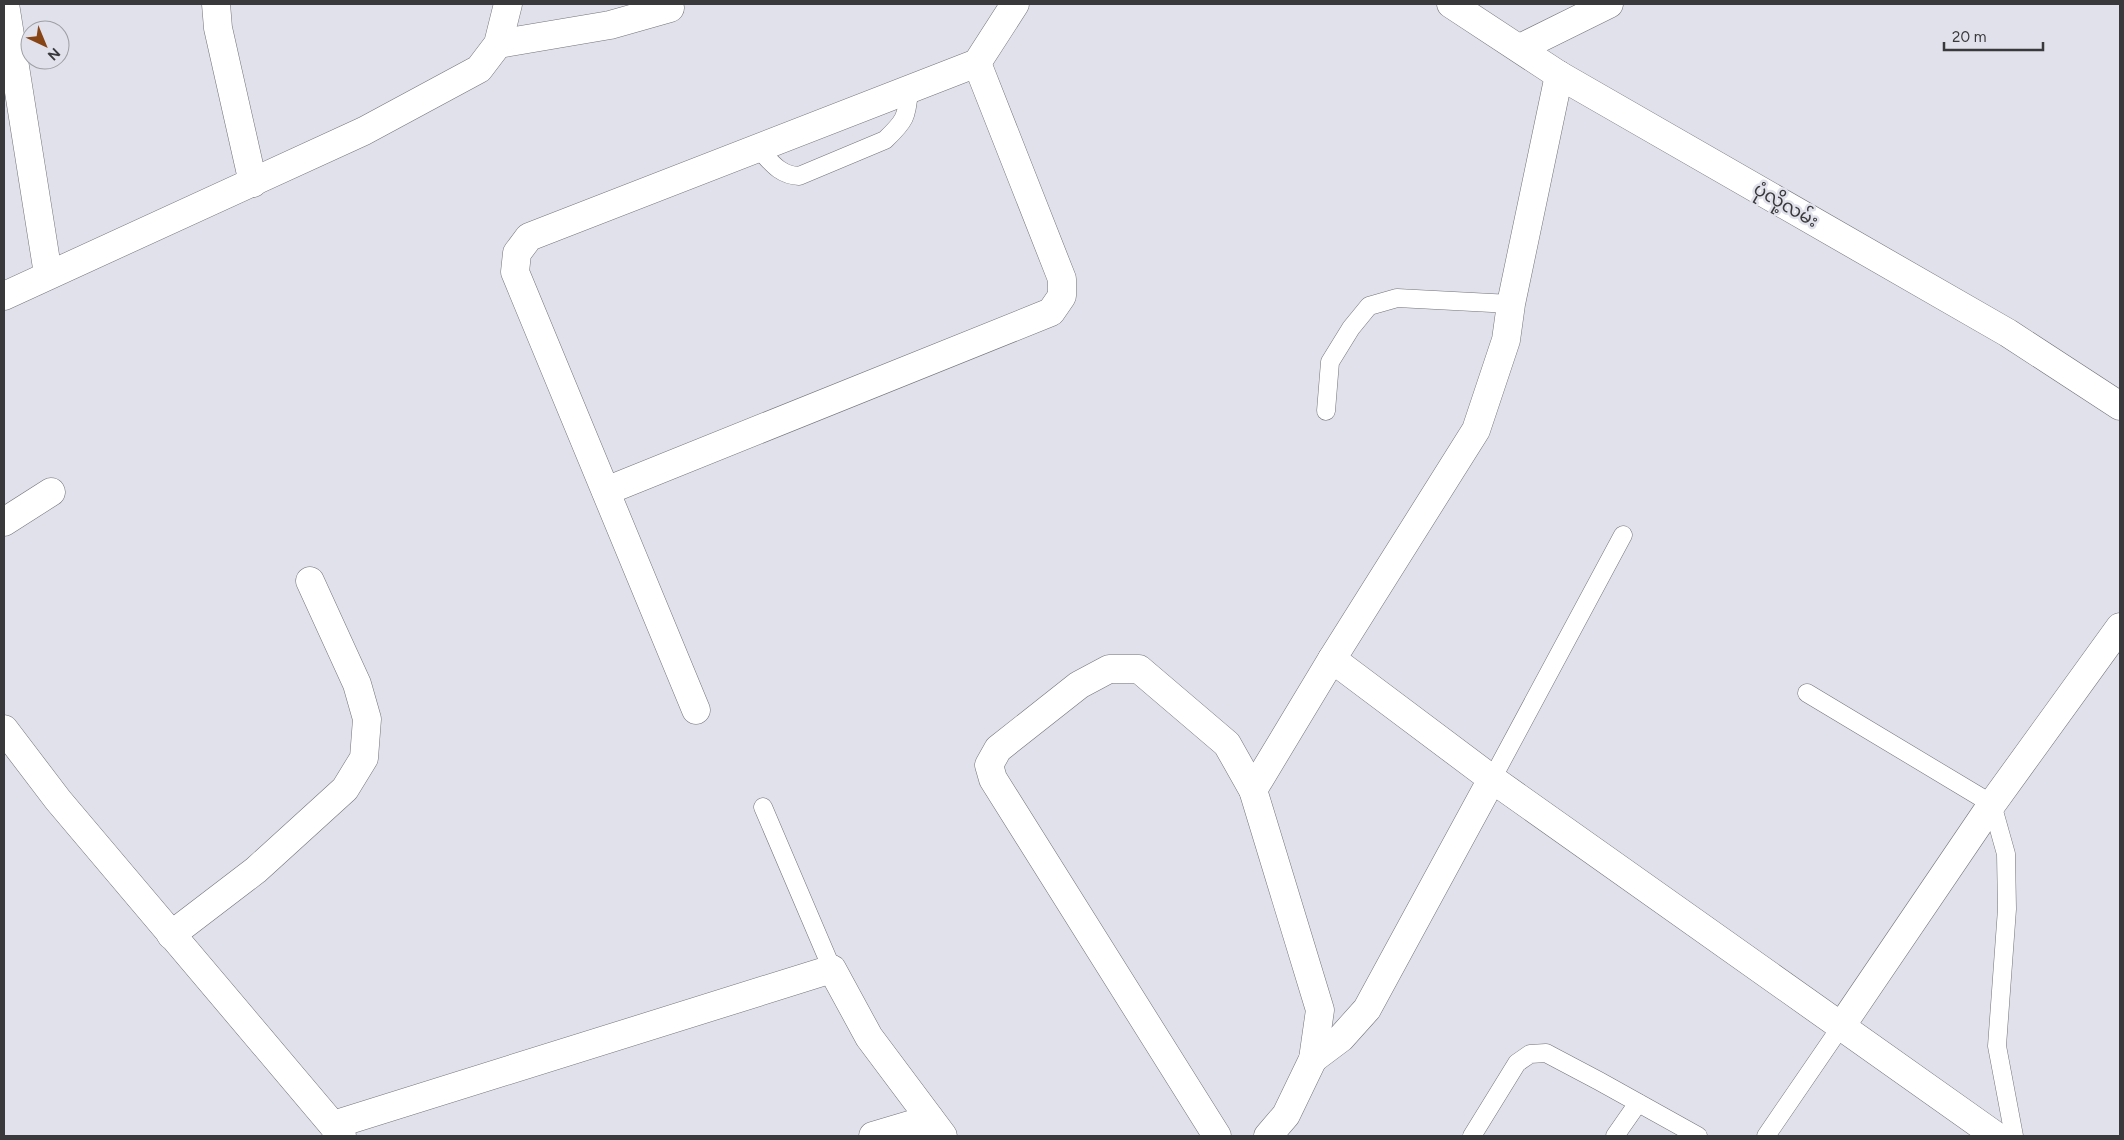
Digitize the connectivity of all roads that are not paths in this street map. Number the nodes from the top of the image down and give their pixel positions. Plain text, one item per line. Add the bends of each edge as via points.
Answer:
1 (5, 4) edge
2 (216, 4) edge
3 (508, 4) edge
4 (1015, 4) edge
5 (1451, 4) edge
6 (1609, 4) edge
7 (670, 8) dead end
8 (498, 44) junction
9 (1520, 48) junction
10 (977, 63) junction
11 (1559, 75) junction
12 (908, 90) junction
13 (758, 148) junction
14 (252, 182) junction
15 (48, 274) junction
16 (4, 296) edge
17 (1512, 304) junction
18 (2120, 406) edge
19 (1326, 411) dead end
20 (606, 491) junction
21 (51, 492) dead end
22 (4, 522) edge
23 (1623, 535) dead end
24 (310, 581) dead end
25 (2120, 627) edge
26 (1332, 659) junction
27 (1807, 693) dead end
28 (696, 710) dead end
29 (4, 729) edge
30 (1492, 779) junction
31 (1253, 790) junction
32 (1992, 804) junction
33 (763, 807) dead end
34 (171, 935) junction
35 (832, 969) junction
36 (1842, 1026) junction
37 (1312, 1058) junction
38 (1638, 1103) junction
39 (936, 1128) edge
40 (337, 1130) edge
41 (872, 1136) edge
42 (1217, 1136) edge
43 (1268, 1136) edge
44 (1472, 1136) edge
45 (1615, 1136) edge
46 (1698, 1136) edge
47 (1766, 1136) edge
48 (1996, 1136) edge
49 (2014, 1136) edge

1 - 15 street
2 - 14 street via 218,28
3 - 8 street
4 - 10 street
5 - 9 street, ပုံလို့လမ်း
6 - 9 street
7 - 8 street via 610,25
8 - 14 street via 479,69 364,130
9 - 11 street, ပုံလို့လမ်း
10 - 12 street
10 - 20 street via 1062,279 1062,296 1051,312
11 - 17 street
11 - 18 street, ပုံလို့လမ်း via 2008,333
12 - 13 street
12 - 13 lane via 907,114 885,140 799,176 780,171
13 - 20 street via 529,237 517,253 516,272
14 - 15 street
15 - 16 street
17 - 19 lane via 1398,298 1369,306 1330,362
17 - 26 street via 1506,340 1476,430
20 - 28 street
21 - 22 street
23 - 30 lane
24 - 34 street via 357,684 367,719 364,758 345,789 256,870
25 - 32 street
26 - 30 street
26 - 31 street
27 - 32 lane
29 - 34 street via 58,800
30 - 36 street
30 - 37 street via 1367,1009 1341,1038
31 - 37 street via 1320,1010
31 - 42 street via 1227,744 1139,668 1110,669 1079,685 998,749 989,765 993,780
32 - 36 street
32 - 49 lane via 2006,854 2007,909 1997,1046
33 - 35 lane
34 - 40 street
35 - 39 street via 869,1037
35 - 40 street
36 - 47 lane
36 - 48 street
37 - 43 street via 1286,1115
38 - 44 lane via 1546,1053 1530,1054 1517,1063
38 - 45 lane
38 - 46 lane
39 - 41 street

